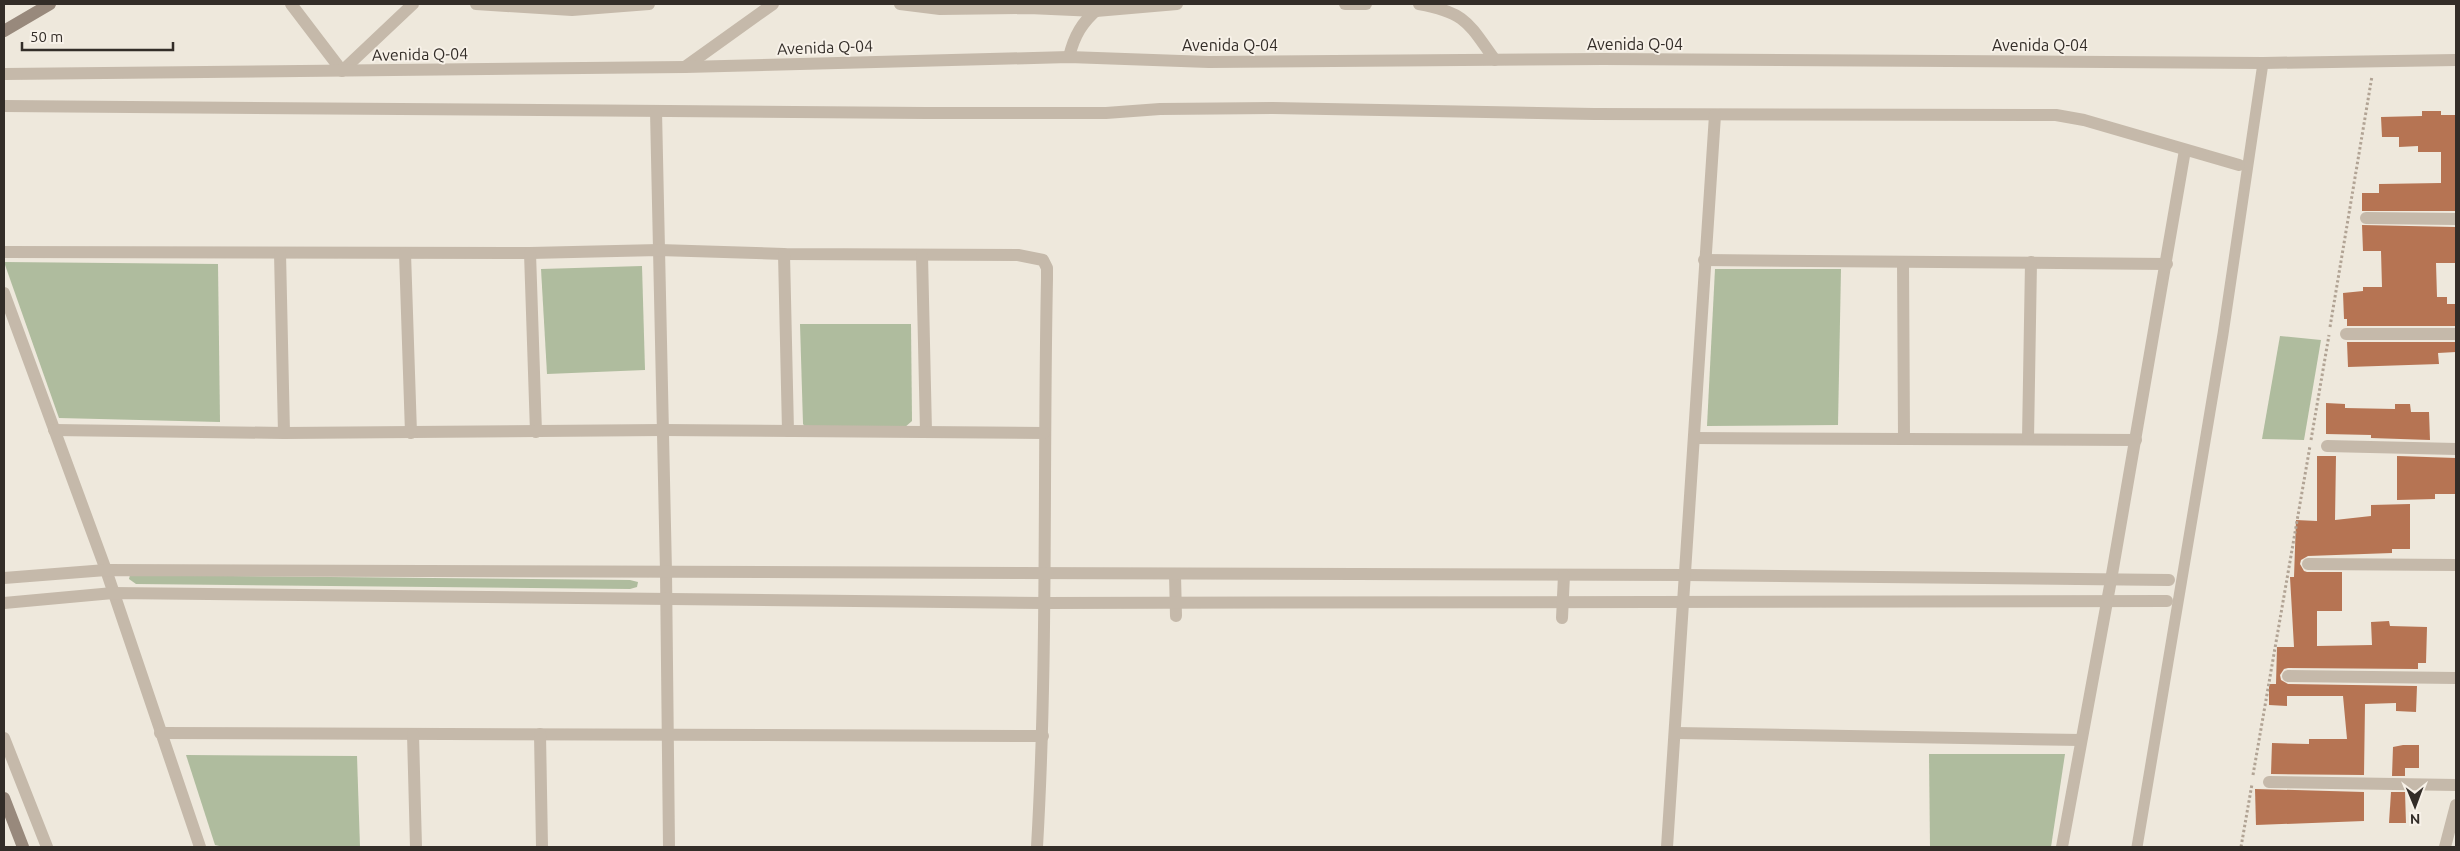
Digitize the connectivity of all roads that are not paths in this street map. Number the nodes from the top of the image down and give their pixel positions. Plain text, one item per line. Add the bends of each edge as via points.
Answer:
1 (50, 4) edge
2 (291, 4) edge
3 (413, 4) edge
4 (476, 4) edge
5 (648, 4) edge
6 (773, 4) edge
7 (900, 4) edge
8 (1177, 4) edge
9 (1345, 4) edge
10 (1366, 4) edge
11 (1419, 4) edge
12 (1100, 7) edge
13 (4, 31) edge
14 (1069, 57) junction
15 (1495, 60) junction
16 (2456, 60) edge
17 (2263, 63) junction
18 (685, 68) junction
19 (342, 72) junction
20 (4, 74) edge
21 (4, 106) edge
22 (656, 111) junction
23 (1715, 115) junction
24 (2185, 150) junction
25 (2239, 165) dead end
26 (2366, 218) dead end
27 (2456, 219) edge
28 (659, 250) junction
29 (4, 252) edge
30 (405, 253) junction
31 (530, 253) junction
32 (280, 254) junction
33 (784, 254) junction
34 (922, 255) junction
35 (1704, 260) junction
36 (1903, 262) junction
37 (2031, 262) junction
38 (2167, 264) junction
39 (4, 293) edge
40 (2346, 334) dead end
41 (2456, 334) edge
42 (54, 430) junction
43 (663, 430) junction
44 (788, 431) junction
45 (536, 432) junction
46 (926, 432) junction
47 (284, 433) junction
48 (410, 433) junction
49 (1044, 433) junction
50 (1694, 438) junction
51 (1904, 438) junction
52 (2028, 439) junction
53 (2136, 440) junction
54 (2327, 446) dead end
55 (2456, 449) edge
56 (2308, 564) dead end
57 (2456, 565) edge
58 (106, 570) junction
59 (666, 572) junction
60 (1044, 574) junction
61 (1175, 574) junction
62 (1686, 575) junction
63 (1564, 576) junction
64 (4, 578) edge
65 (2112, 580) junction
66 (2169, 580) dead end
67 (113, 593) junction
68 (667, 598) junction
69 (2108, 601) junction
70 (2167, 601) dead end
71 (1175, 602) junction
72 (1563, 602) junction
73 (1685, 602) junction
74 (4, 603) edge
75 (1044, 603) junction
76 (1176, 616) dead end
77 (1562, 618) dead end
78 (2288, 676) dead end
79 (2456, 678) edge
80 (160, 733) junction
81 (1676, 733) junction
82 (413, 734) junction
83 (540, 734) junction
84 (668, 735) junction
85 (1043, 736) junction
86 (4, 738) edge
87 (2081, 740) junction
88 (2269, 782) dead end
89 (2456, 785) edge
90 (4, 798) edge
91 (2456, 805) edge
92 (23, 847) edge
93 (47, 847) edge
94 (200, 847) edge
95 (416, 847) edge
96 (542, 847) edge
97 (669, 847) edge
98 (1037, 847) edge
99 (1668, 847) edge
100 (2062, 847) edge
101 (2137, 847) edge
102 (2445, 847) edge

1 - 13 street
2 - 19 street
3 - 19 street
4 - 5 street via 572,10
6 - 18 street
7 - 12 street via 940,9
8 - 12 street
9 - 10 street
11 - 15 street via 1444,8 1464,19
12 - 14 street via 1086,19 1074,37
14 - 15 street, Avenida Q-04 via 1209,62
14 - 18 street, Avenida Q-04
15 - 17 street, Avenida Q-04
16 - 17 street, Avenida Q-04
17 - 101 lane via 2222,344
18 - 19 street, Avenida Q-04
19 - 20 street, Avenida Q-04
21 - 22 street
22 - 23 street via 1106,113 1273,108
22 - 28 street
23 - 24 street via 2056,115 2084,120
23 - 35 street
24 - 25 street
24 - 38 street
26 - 27 street
28 - 31 street
28 - 33 street
28 - 43 street
29 - 32 street
30 - 31 street
30 - 32 street
30 - 48 street
31 - 45 street
32 - 47 street
33 - 34 street
33 - 44 street
34 - 46 street
34 - 49 street via 1018,255 1043,260 1047,268
35 - 36 street
35 - 50 street
36 - 37 street
36 - 51 street
37 - 38 street
37 - 52 street
38 - 53 street
39 - 42 street
40 - 41 street
42 - 47 street
42 - 58 street
43 - 44 street
43 - 45 street
43 - 59 street
44 - 46 street
45 - 48 street
46 - 49 street
47 - 48 street
49 - 60 street
50 - 51 street
50 - 62 street
51 - 52 street
52 - 53 street
53 - 65 street
54 - 55 street
56 - 57 street
58 - 59 street
58 - 64 street
58 - 67 street
59 - 60 street
59 - 68 street
60 - 61 street
60 - 75 street
61 - 63 street
61 - 71 street
62 - 63 street
62 - 65 street
62 - 73 street
63 - 72 street
65 - 66 street
65 - 69 street
67 - 68 street
67 - 74 street
67 - 80 street
68 - 75 street
68 - 84 street
69 - 70 street
69 - 73 street
69 - 87 street
71 - 72 street
71 - 75 street
71 - 76 street
72 - 73 street
72 - 77 street
73 - 81 street
75 - 85 street
78 - 79 street
80 - 82 street
80 - 94 street
81 - 87 street
81 - 99 street
82 - 83 street
82 - 95 street
83 - 84 street
83 - 96 street
84 - 85 street
84 - 97 street
85 - 98 street
86 - 93 street
87 - 100 street
88 - 89 street
90 - 92 street
91 - 102 street

